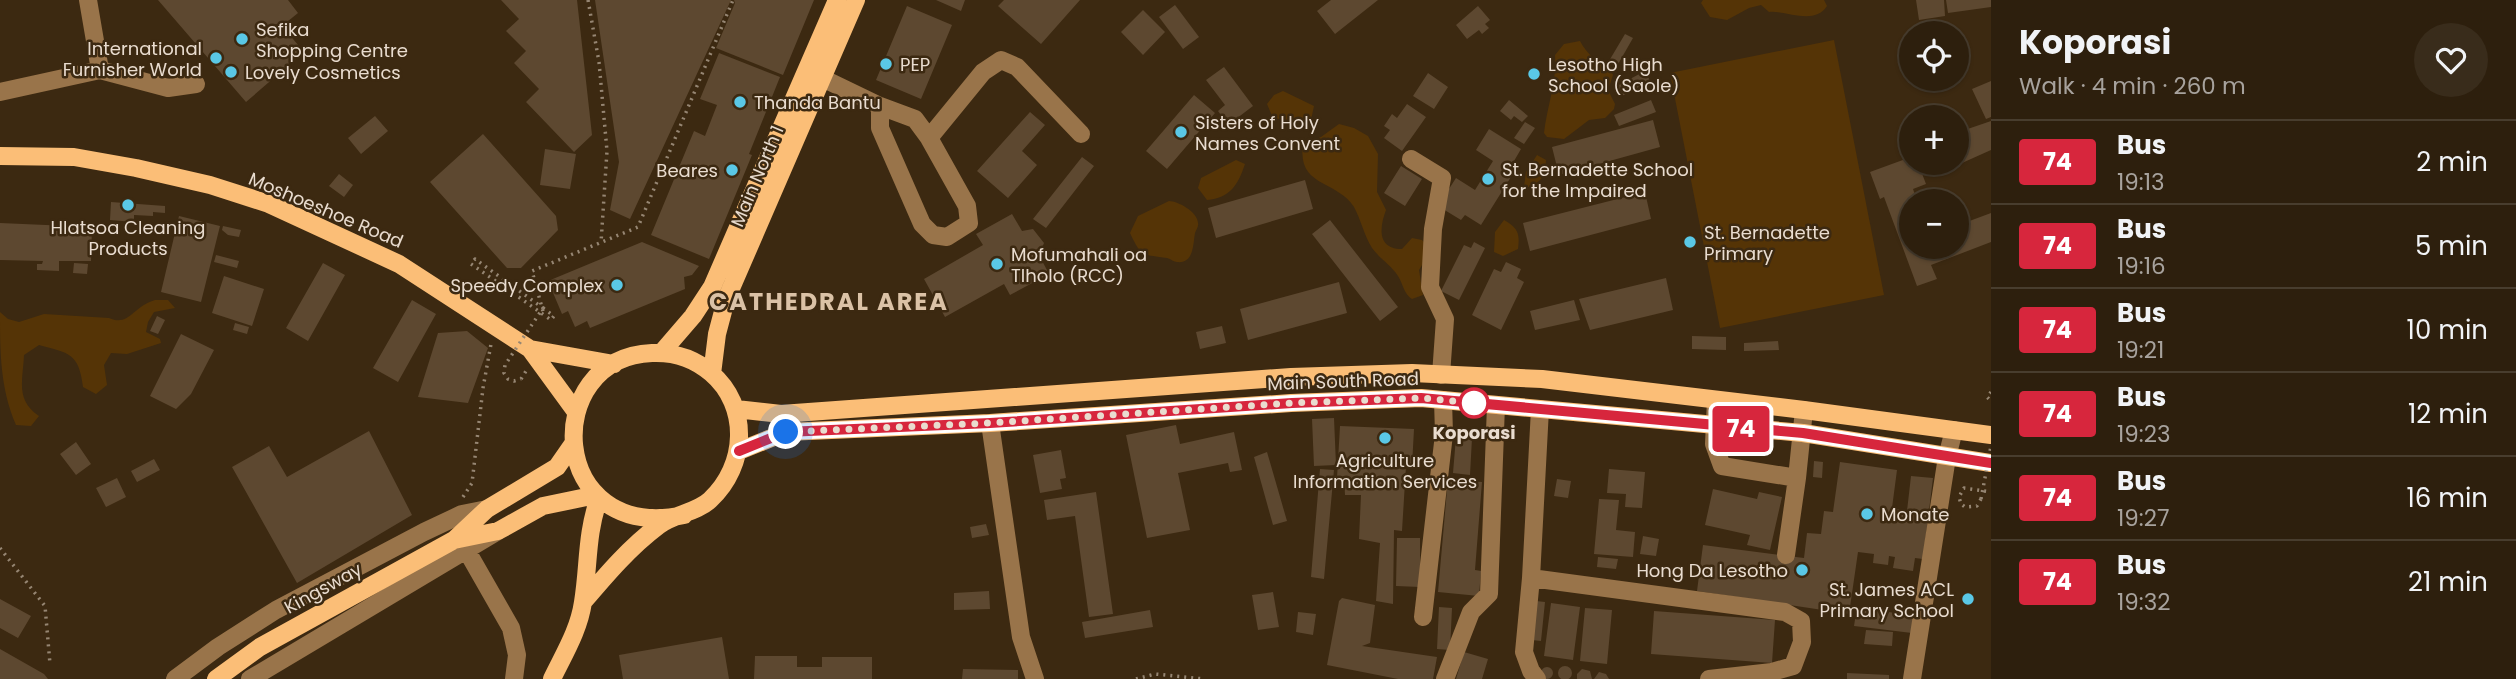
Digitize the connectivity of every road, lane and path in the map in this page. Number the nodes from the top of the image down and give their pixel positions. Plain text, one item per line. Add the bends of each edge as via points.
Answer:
1 (88, 0) edge
2 (588, 0) edge
3 (733, 0) edge
4 (836, 0) edge
5 (856, 0) edge
6 (100, 70) junction
7 (822, 78) junction
8 (197, 85) dead end
9 (0, 92) edge
10 (880, 106) junction
11 (1081, 134) dead end
12 (929, 138) junction
13 (0, 156) edge
14 (1410, 159) dead end
15 (601, 243) junction
16 (544, 308) junction
17 (544, 315) junction
18 (499, 346) dead end
19 (507, 352) dead end
20 (662, 352) junction
21 (524, 357) junction
22 (614, 364) junction
23 (712, 374) junction
24 (1441, 375) junction
25 (1991, 392) edge
26 (1443, 400) junction
27 (1716, 400) junction
28 (1991, 401) edge
29 (1496, 405) junction
30 (736, 409) junction
31 (1540, 409) junction
32 (1804, 410) junction
33 (576, 412) junction
34 (990, 423) junction
35 (1715, 426) junction
36 (1954, 430) junction
37 (1803, 433) junction
38 (1991, 435) edge
39 (573, 444) junction
40 (1991, 446) edge
41 (739, 451) junction
42 (1947, 457) junction
43 (1991, 463) edge
44 (1797, 478) junction
45 (1989, 492) edge
46 (460, 502) dead end
47 (597, 502) junction
48 (487, 509) junction
49 (684, 515) junction
50 (461, 546) junction
51 (0, 548) edge
52 (1787, 555) dead end
53 (1531, 578) junction
54 (583, 601) junction
55 (1423, 617) dead end
56 (50, 664) dead end
57 (175, 679) edge
58 (215, 679) edge
59 (250, 679) edge
60 (514, 679) edge
61 (552, 679) edge
62 (1035, 679) edge
63 (1136, 679) edge
64 (1204, 679) edge
65 (1445, 679) edge
66 (1537, 679) edge
67 (1709, 679) edge
68 (1912, 679) edge

1 - 6 street
2 - 15 path via 607,151
3 - 15 path via 638,227
4 - 20 main road, Main North 1 via 712,288
5 - 7 main road, Main North 1
6 - 8 street via 167,88
6 - 9 street
7 - 10 street
7 - 23 main road, Main North 1 via 726,300
10 - 12 street via 915,119
10 - 12 street via 880,128 922,224 933,235 947,237 969,223 967,206
11 - 12 street via 1017,67 1001,60 983,72
13 - 21 main road, Moshoeshoe Road via 74,157 136,168 269,204 398,264
14 - 24 street via 1442,178 1430,288 1446,318
15 - 17 path via 533,271
16 - 17 path via 554,316 551,320
16 - 17 path, bridge via 475,258 471,264
16 - 21 path, bridge via 505,365 508,379 514,381 526,374
18 - 46 path via 492,340 472,484
19 - 21 path
20 - 22 main road
20 - 23 main road via 697,363
21 - 22 main road, Moshoeshoe Road
21 - 33 main road, Moshoeshoe Road
22 - 33 main road via 584,393
23 - 30 main road
24 - 27 main road, Main South Road via 1542,379
24 - 30 main road, Main South Road via 1291,377 781,414
25 - 28 path via 1987,397
26 - 29 main road, Main South Road
26 - 34 main road, Main South Road via 1292,403
26 - 55 street via 1444,434
27 - 32 main road, Main South Road
27 - 35 street
29 - 31 main road, Main South Road
29 - 65 street via 1489,594 1471,612
30 - 41 main road
31 - 35 main road, Main South Road
31 - 53 street
32 - 36 main road, Main South Road
32 - 37 street
33 - 39 main road
34 - 41 main road, Main South Road via 786,432
34 - 62 street via 1021,636
35 - 37 main road, Main South Road
35 - 44 street via 1714,444 1722,466
36 - 38 main road, Main South Road
36 - 42 street
37 - 42 main road, Main South Road
37 - 44 street
39 - 47 main road via 577,463
39 - 48 main road, Kingsway via 557,467
40 - 45 path, bridge via 1983,486 1981,499 1970,508 1961,504 1964,488 1979,490
41 - 49 main road via 729,478 709,501
42 - 43 main road, Main South Road
42 - 68 street
44 - 52 street
47 - 49 main road via 639,518 662,520
47 - 50 main road, Kingsway via 543,506
47 - 54 main road
48 - 50 main road, Kingsway
48 - 57 street via 462,514 424,531 276,610
49 - 54 main road via 662,523 638,542
50 - 58 main road, Kingsway via 260,647
50 - 59 street
50 - 60 street via 511,628 517,655
51 - 56 path via 44,606
53 - 66 street via 1524,652
53 - 67 street via 1785,612 1801,621 1802,642 1793,666
54 - 61 main road via 578,625
63 - 64 path via 1155,674

